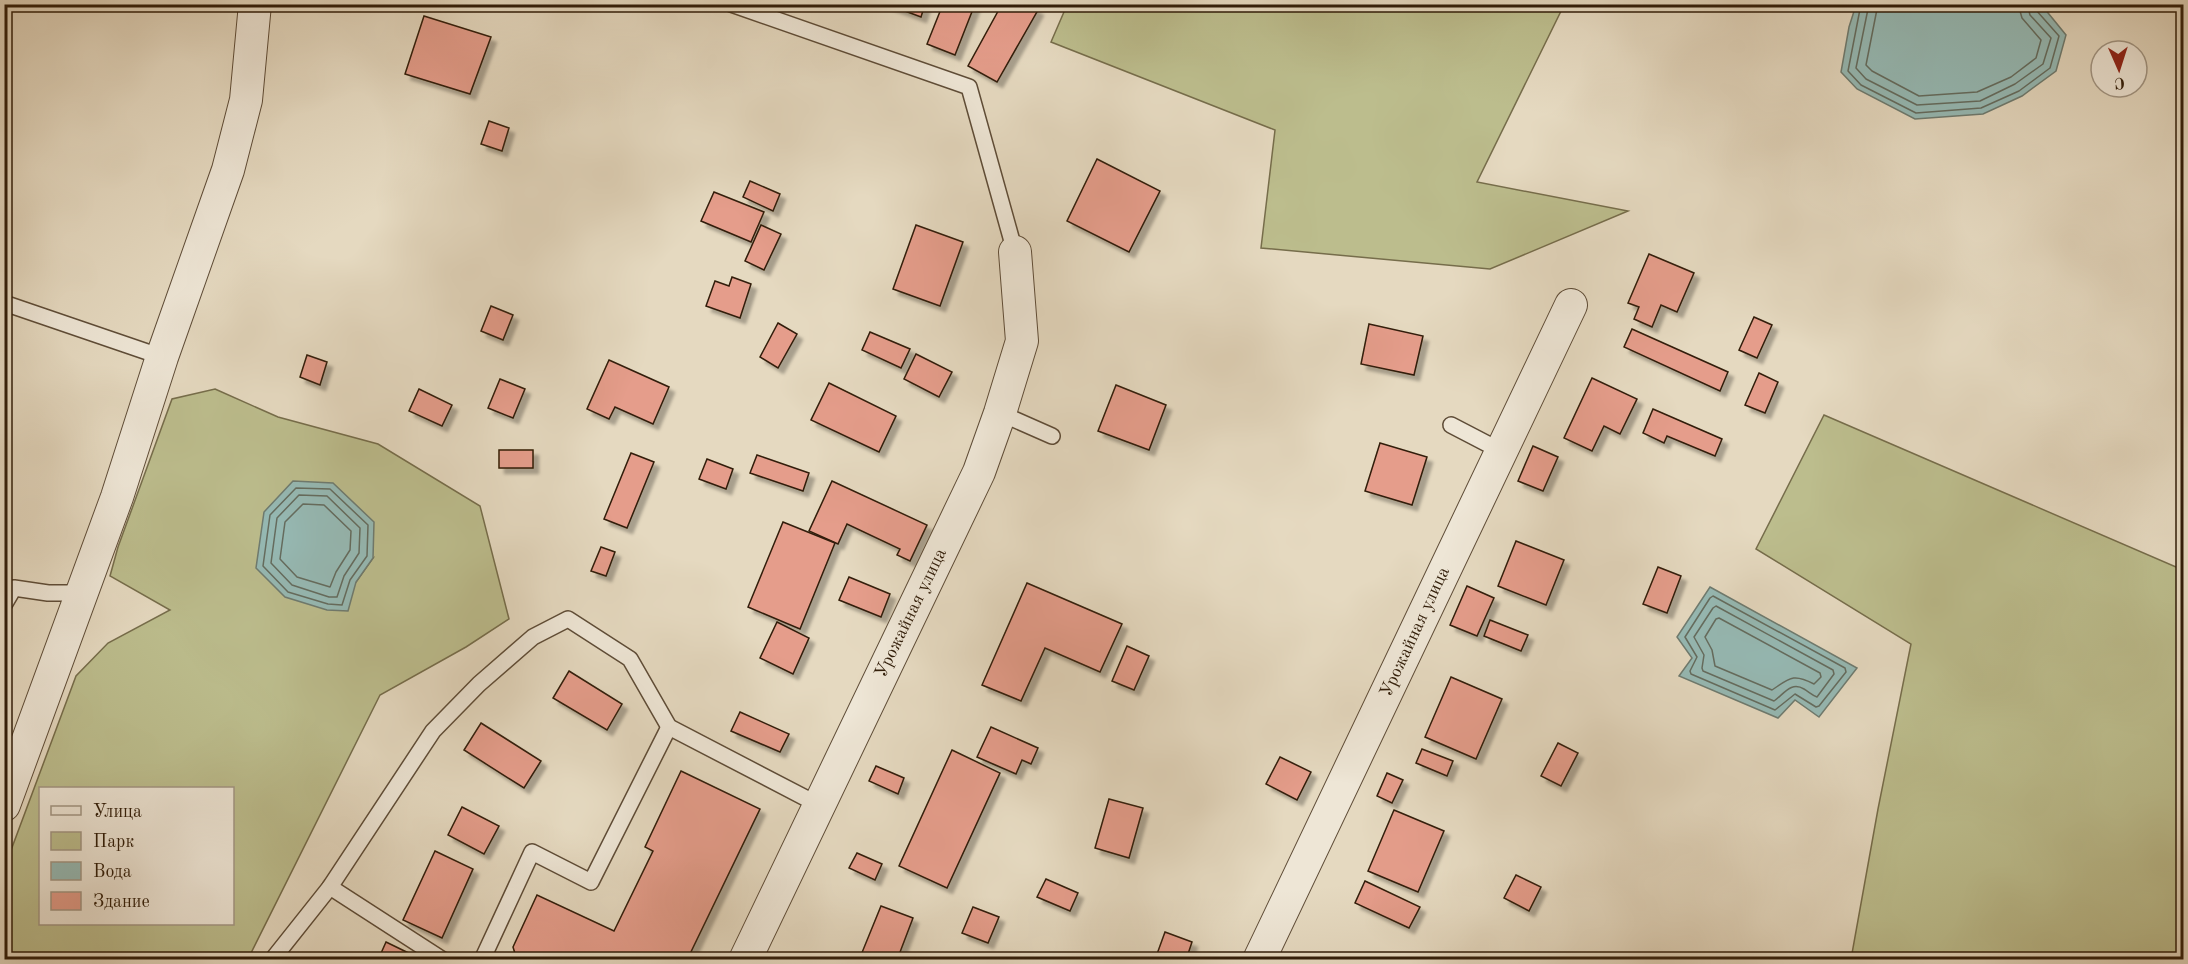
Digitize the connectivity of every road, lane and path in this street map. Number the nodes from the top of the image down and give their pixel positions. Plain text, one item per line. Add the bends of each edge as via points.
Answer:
1 (255, 4) edge
2 (731, 4) edge
3 (1016, 252) joint
4 (4, 303) edge
5 (1571, 305) dead end
6 (162, 357) junction
7 (1000, 412) junction
8 (1451, 425) dead end
9 (1052, 436) dead end
10 (1501, 451) junction
11 (82, 593) junction
12 (4, 605) edge
13 (669, 727) junction
14 (4, 805) edge
15 (819, 805) junction
16 (330, 887) junction
17 (272, 960) edge
18 (443, 960) edge
19 (482, 960) edge
20 (745, 960) edge
21 (1258, 960) edge

1 - 6 street via 246,100 228,170
2 - 3 lane via 969,87
3 - 7 street, Урожайная улица via 1022,341
4 - 6 lane
5 - 10 street, Урожайная улица
6 - 11 street
7 - 9 lane
7 - 15 street, Урожайная улица via 979,472
8 - 10 lane
10 - 21 street, Урожайная улица
11 - 12 lane via 14,588
11 - 14 street
13 - 15 lane
13 - 16 lane via 630,659 568,619 533,637 478,684 433,731
13 - 19 lane via 591,882 532,852
15 - 20 street, Урожайная улица
16 - 17 lane
16 - 18 lane

